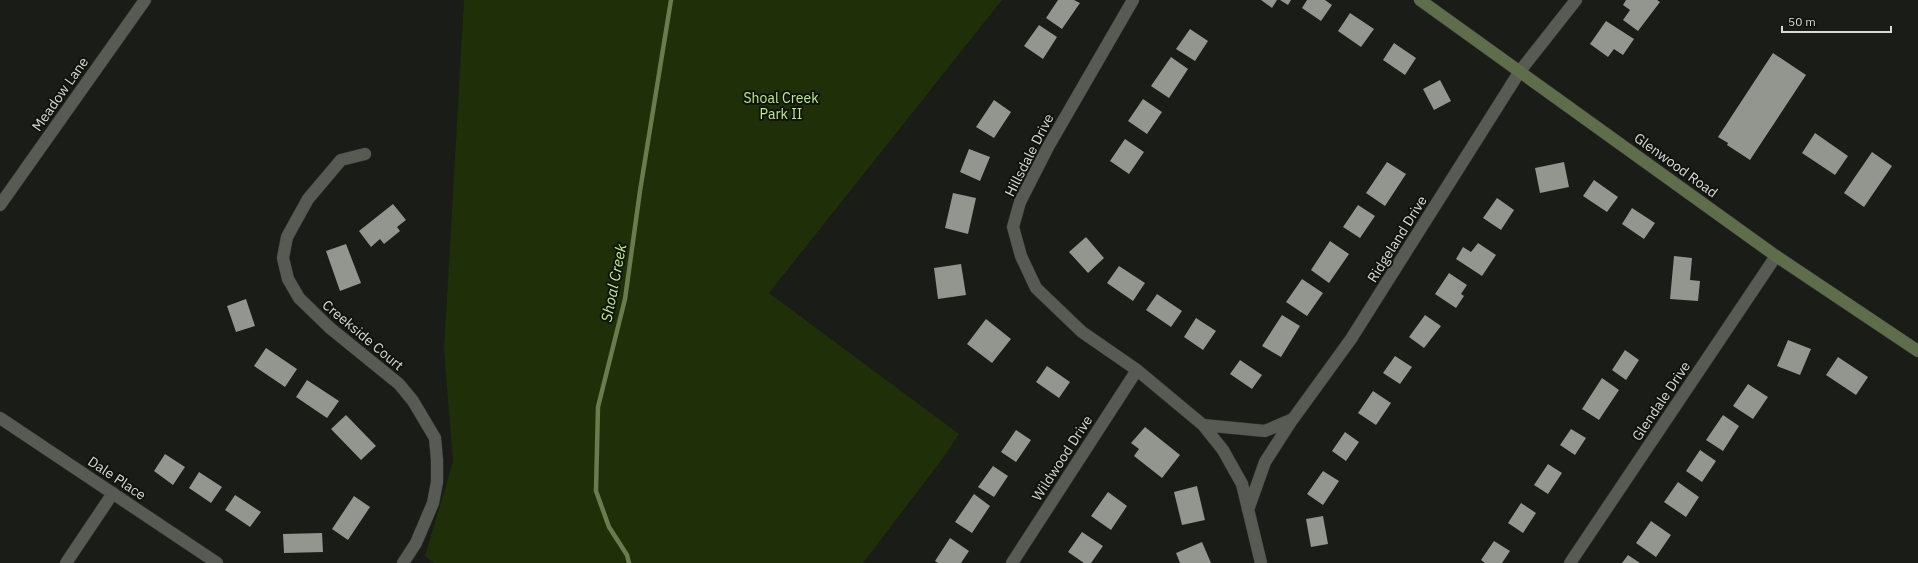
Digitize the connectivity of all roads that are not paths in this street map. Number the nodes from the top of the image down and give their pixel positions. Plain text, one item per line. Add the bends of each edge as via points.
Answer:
1 (145, 0) edge
2 (1133, 0) edge
3 (1420, 0) edge
4 (1576, 0) edge
5 (1520, 71) junction
6 (365, 154) dead end
7 (0, 205) edge
8 (1776, 256) junction
9 (1918, 351) edge
10 (1137, 370) junction
11 (0, 418) edge
12 (1293, 419) junction
13 (1203, 425) junction
14 (113, 493) junction
15 (1248, 510) junction
16 (66, 563) edge
17 (217, 563) edge
18 (403, 563) edge
19 (1012, 563) edge
20 (1261, 563) edge
21 (1570, 563) edge

1 - 7 street, Meadow Lane
2 - 10 street, Hillsdale Drive via 1048,147 1020,202 1013,227 1021,256 1036,288 1082,332
3 - 5 main road, Glenwood Road
4 - 5 street, Ridgeland Drive
5 - 8 main road, Glenwood Road
5 - 12 street, Ridgeland Drive via 1351,339
6 - 18 street, Creekside Court via 341,160 308,199 287,237 284,258 288,279 299,298 330,328 399,384 413,401 435,438 437,482 433,503 416,543
8 - 9 main road, Glenwood Road
8 - 21 street, Glendale Drive
10 - 13 street, Hillsdale Drive
10 - 19 street, Wildwood Drive
11 - 14 street, Dale Place
12 - 13 street via 1265,431
12 - 15 street, Ridgeland Drive via 1265,462
13 - 15 street via 1223,450 1242,484
14 - 16 street
14 - 17 street, Dale Place
15 - 20 street

